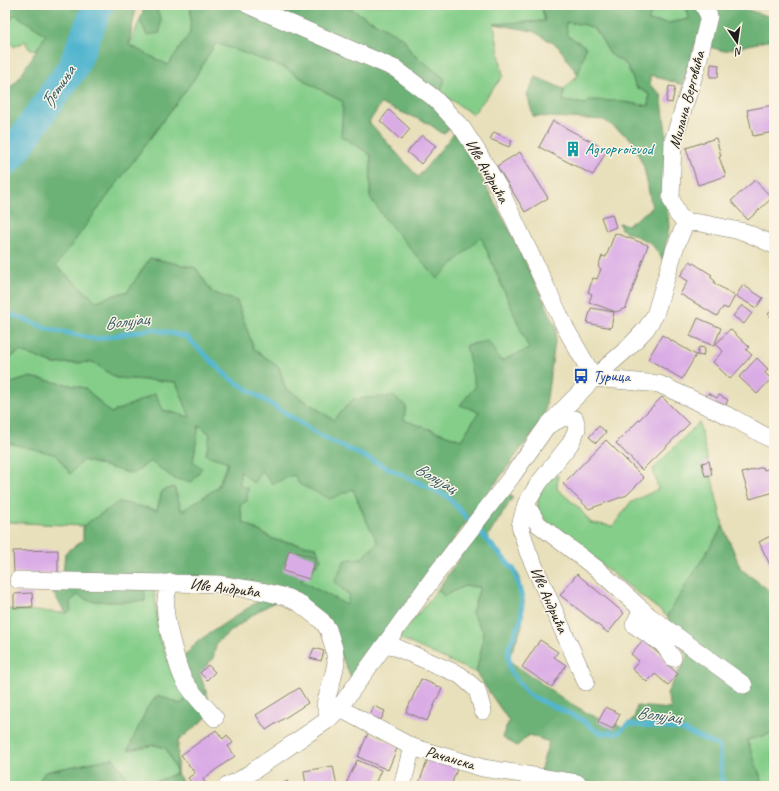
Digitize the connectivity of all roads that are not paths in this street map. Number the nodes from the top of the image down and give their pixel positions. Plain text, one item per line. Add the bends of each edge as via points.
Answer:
1 (248, 5) edge
2 (709, 9) edge
3 (686, 222) junction
4 (774, 245) edge
5 (594, 378) junction
6 (548, 426) junction
7 (774, 441) edge
8 (526, 504) junction
9 (18, 580) dead end
10 (171, 582) junction
11 (642, 609) junction
12 (386, 643) junction
13 (672, 658) dead end
14 (586, 682) dead end
15 (744, 686) dead end
16 (483, 711) dead end
17 (334, 714) junction
18 (215, 718) dead end
19 (412, 747) junction
20 (228, 786) edge
21 (402, 786) edge
22 (581, 786) edge

1 - 5 street, Иве Андрића via 396,69 434,98 462,128 499,188 566,329
2 - 3 street, Милана Верговића via 697,66 673,141 671,199 678,214
3 - 4 street via 745,232
3 - 5 street via 675,248 656,315 628,348
5 - 6 street, Иве Андрића
5 - 7 street via 659,384 735,419
6 - 8 street, Иве Андрића via 564,417 575,419 577,429 570,444
6 - 12 street, Иве Андрића
8 - 11 street via 538,524 597,569
8 - 14 street, Иве Андрића via 520,526 528,552
9 - 10 street, Иве Андрића
10 - 17 street, Иве Андрића via 218,584 286,597 299,603 322,621 330,634 336,656 325,704
10 - 18 street via 166,595 166,618 180,672 185,682
11 - 13 street via 634,625 663,644
11 - 15 street
12 - 16 street via 460,675 477,690
12 - 17 street, Иве Андрића
17 - 19 street, Рачанска
17 - 20 street, Иве Андрића
19 - 21 street, Рачанска
19 - 22 street, Рачанска via 483,768 576,783

